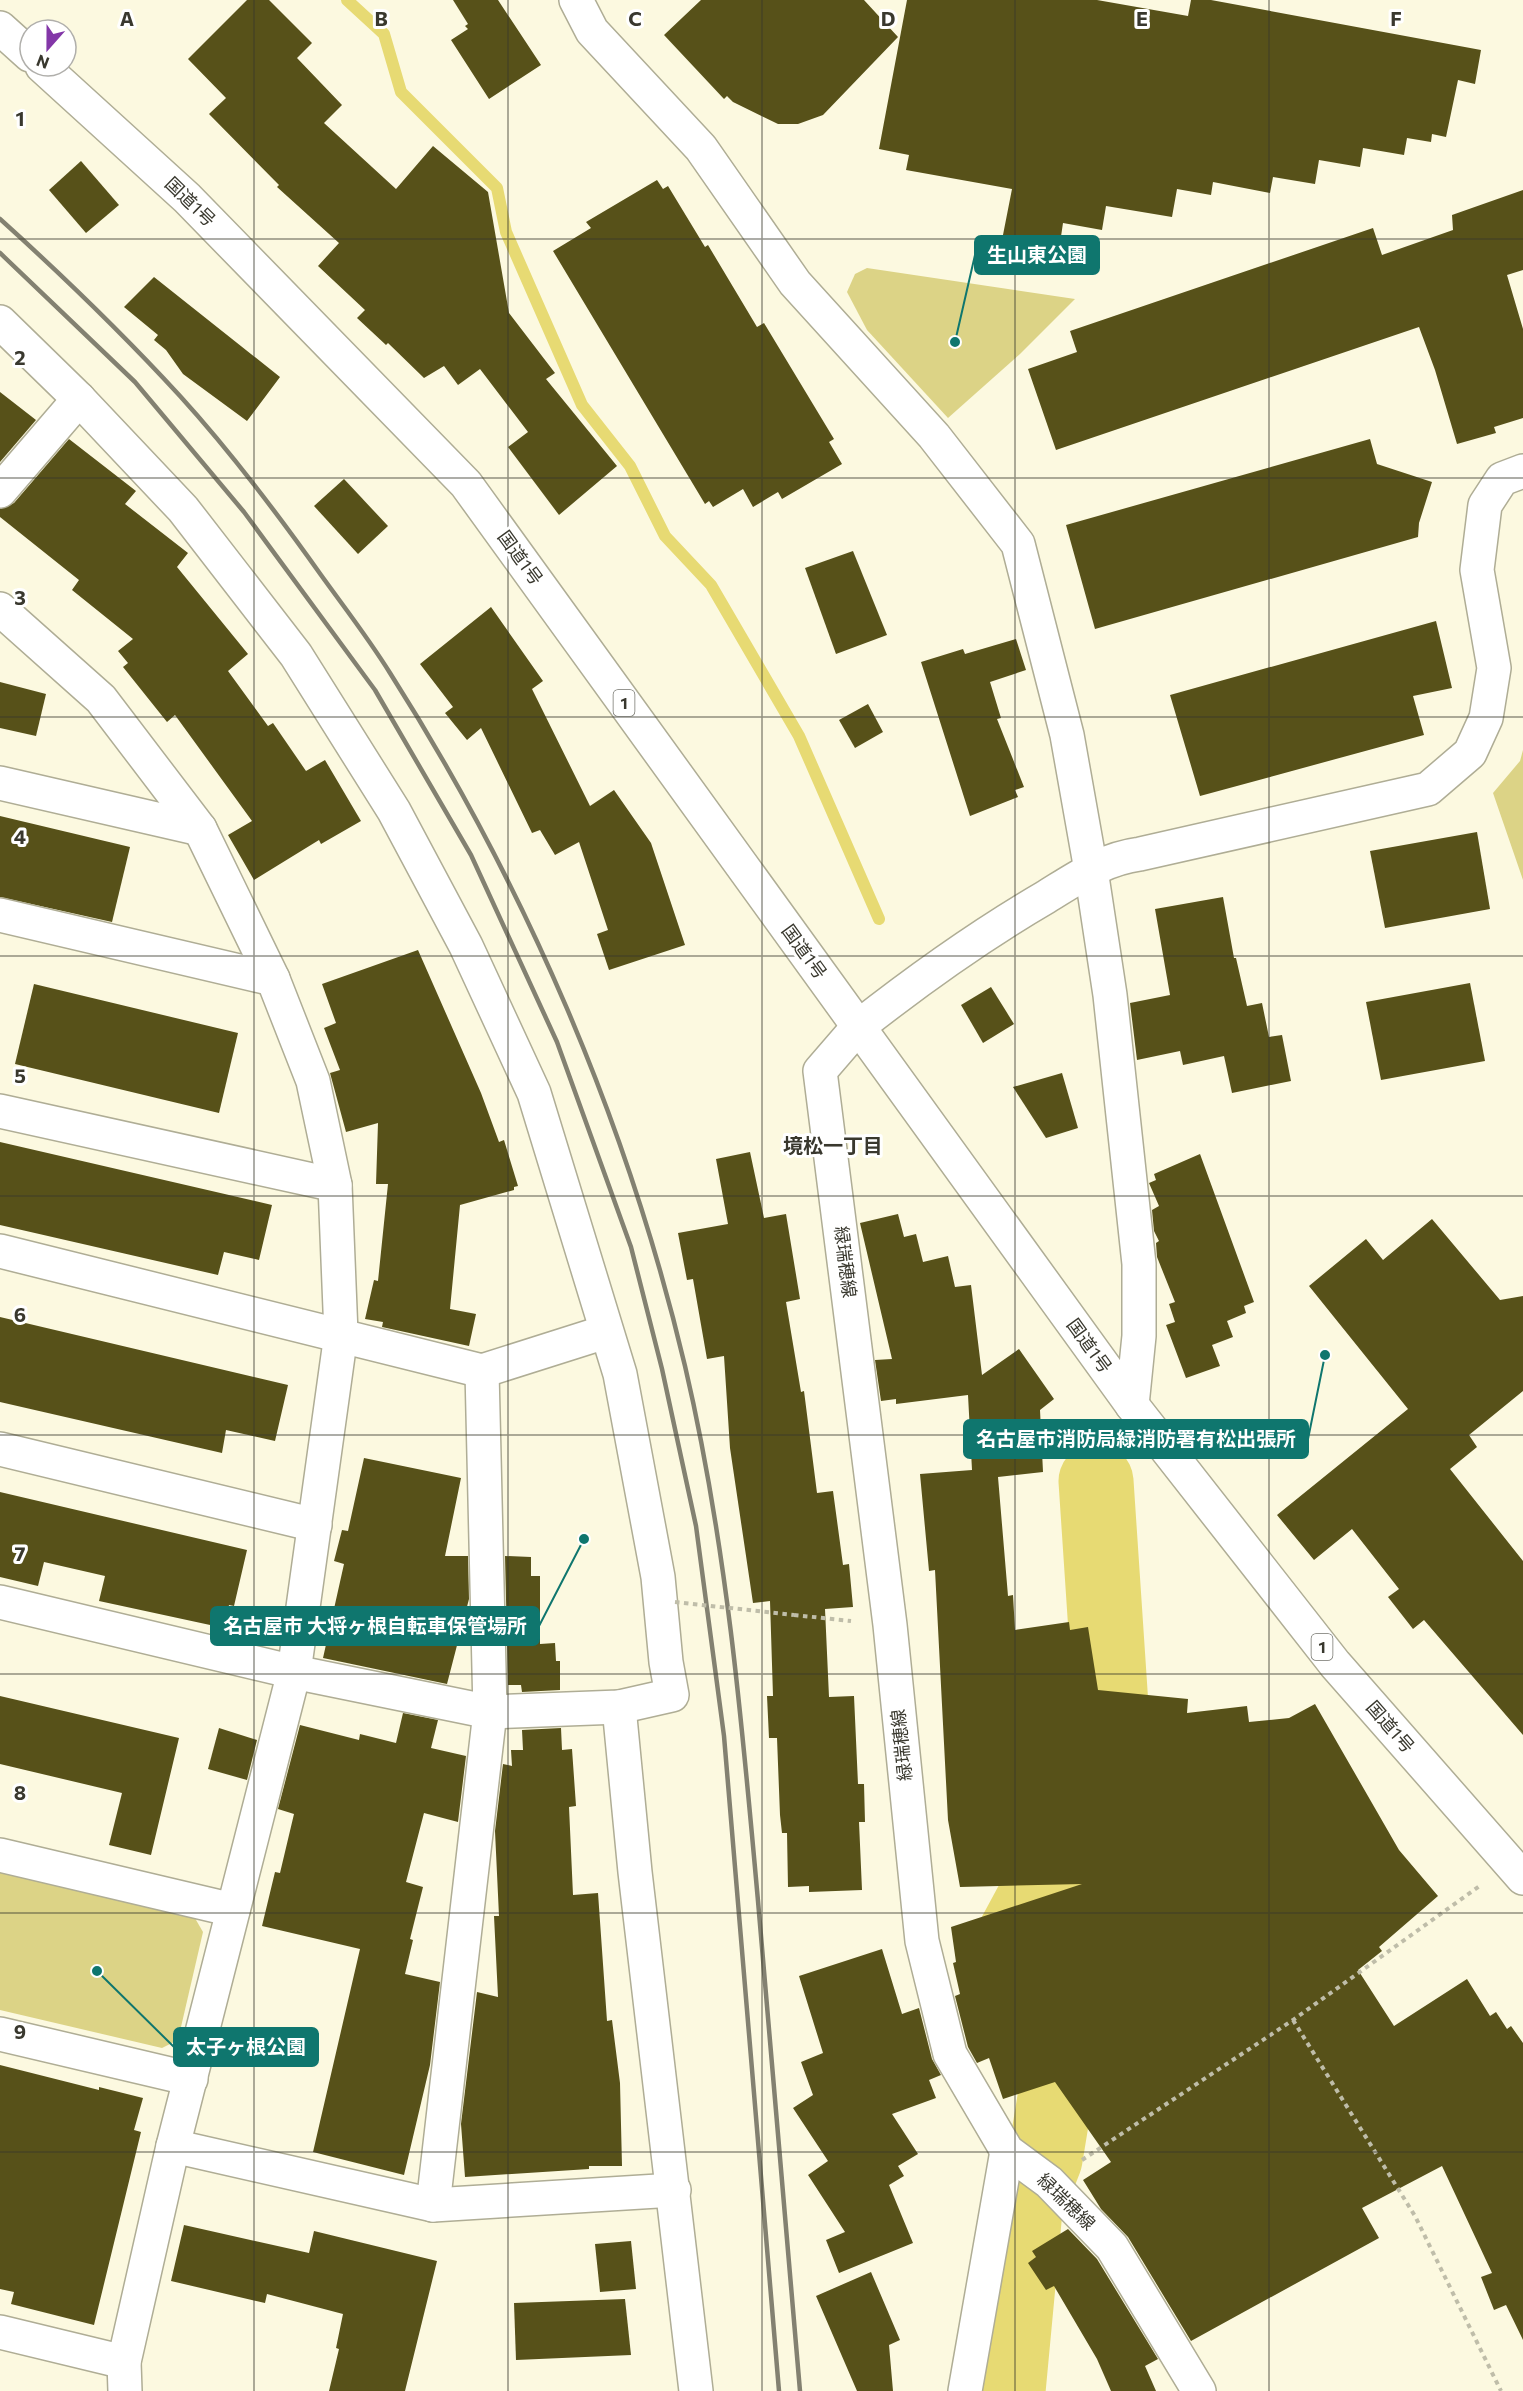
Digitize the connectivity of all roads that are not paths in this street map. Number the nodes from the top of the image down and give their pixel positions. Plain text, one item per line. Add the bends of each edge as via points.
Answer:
1 (576, 0) edge
2 (0, 28) edge
3 (18, 45) edge
4 (55, 78) edge
5 (0, 322) edge
6 (79, 399) junction
7 (1523, 471) edge
8 (0, 491) edge
9 (0, 609) edge
10 (0, 783) edge
11 (200, 830) junction
12 (1091, 870) junction
13 (0, 915) edge
14 (273, 979) junction
15 (858, 1027) junction
16 (0, 1111) edge
17 (335, 1185) junction
18 (0, 1251) edge
19 (605, 1332) junction
20 (341, 1335) junction
21 (482, 1371) junction
22 (1132, 1405) junction
23 (0, 1449) edge
24 (315, 1525) junction
25 (0, 1602) edge
26 (294, 1672) junction
27 (619, 1707) junction
28 (490, 1712) junction
29 (0, 1855) edge
30 (1523, 1878) edge
31 (233, 1910) junction
32 (0, 2034) edge
33 (191, 2079) junction
34 (173, 2146) junction
35 (1033, 2170) junction
36 (674, 2190) junction
37 (433, 2205) junction
38 (0, 2332) edge
39 (124, 2376) edge
40 (696, 2391) edge
41 (965, 2391) edge
42 (1199, 2391) edge

1 - 12 main road via 592,31 701,148 795,283 934,436 1018,544 1067,735
2 - 3 main road
4 - 15 main road, 国道1号 / 1 via 187,198 466,484
5 - 6 main road
6 - 8 main road
6 - 19 main road via 183,509 296,655 393,811 466,946 534,1093
7 - 12 main road, 緑瑞穂線 via 1502,480 1485,505 1477,570 1494,668 1486,718 1470,753 1428,789 1117,857
9 - 11 main road via 102,699
10 - 11 main road
11 - 14 main road
12 - 15 main road, 緑瑞穂線 via 932,969
12 - 22 main road via 1110,995 1139,1264 1139,1336
13 - 14 main road
14 - 17 main road via 313,1081
15 - 22 main road, 国道1号 / 1
15 - 35 main road, 緑瑞穂線 via 820,1071 890,1625 922,1941 950,2054
16 - 17 main road
17 - 20 main road
18 - 20 main road
19 - 21 main road
19 - 27 main road via 620,1374 658,1577 672,1695
20 - 21 main road
20 - 24 main road
21 - 28 main road
22 - 30 main road, 国道1号 / 1 via 1335,1664
23 - 24 main road
24 - 26 main road
25 - 26 main road
26 - 28 main road
26 - 31 main road
27 - 28 main road
27 - 36 main road
28 - 37 main road
29 - 31 main road
31 - 33 main road
32 - 33 main road
33 - 34 main road
34 - 37 main road
34 - 39 main road
35 - 41 main road
35 - 42 main road, 緑瑞穂線 via 1112,2247
36 - 37 main road
36 - 40 main road
38 - 39 main road

